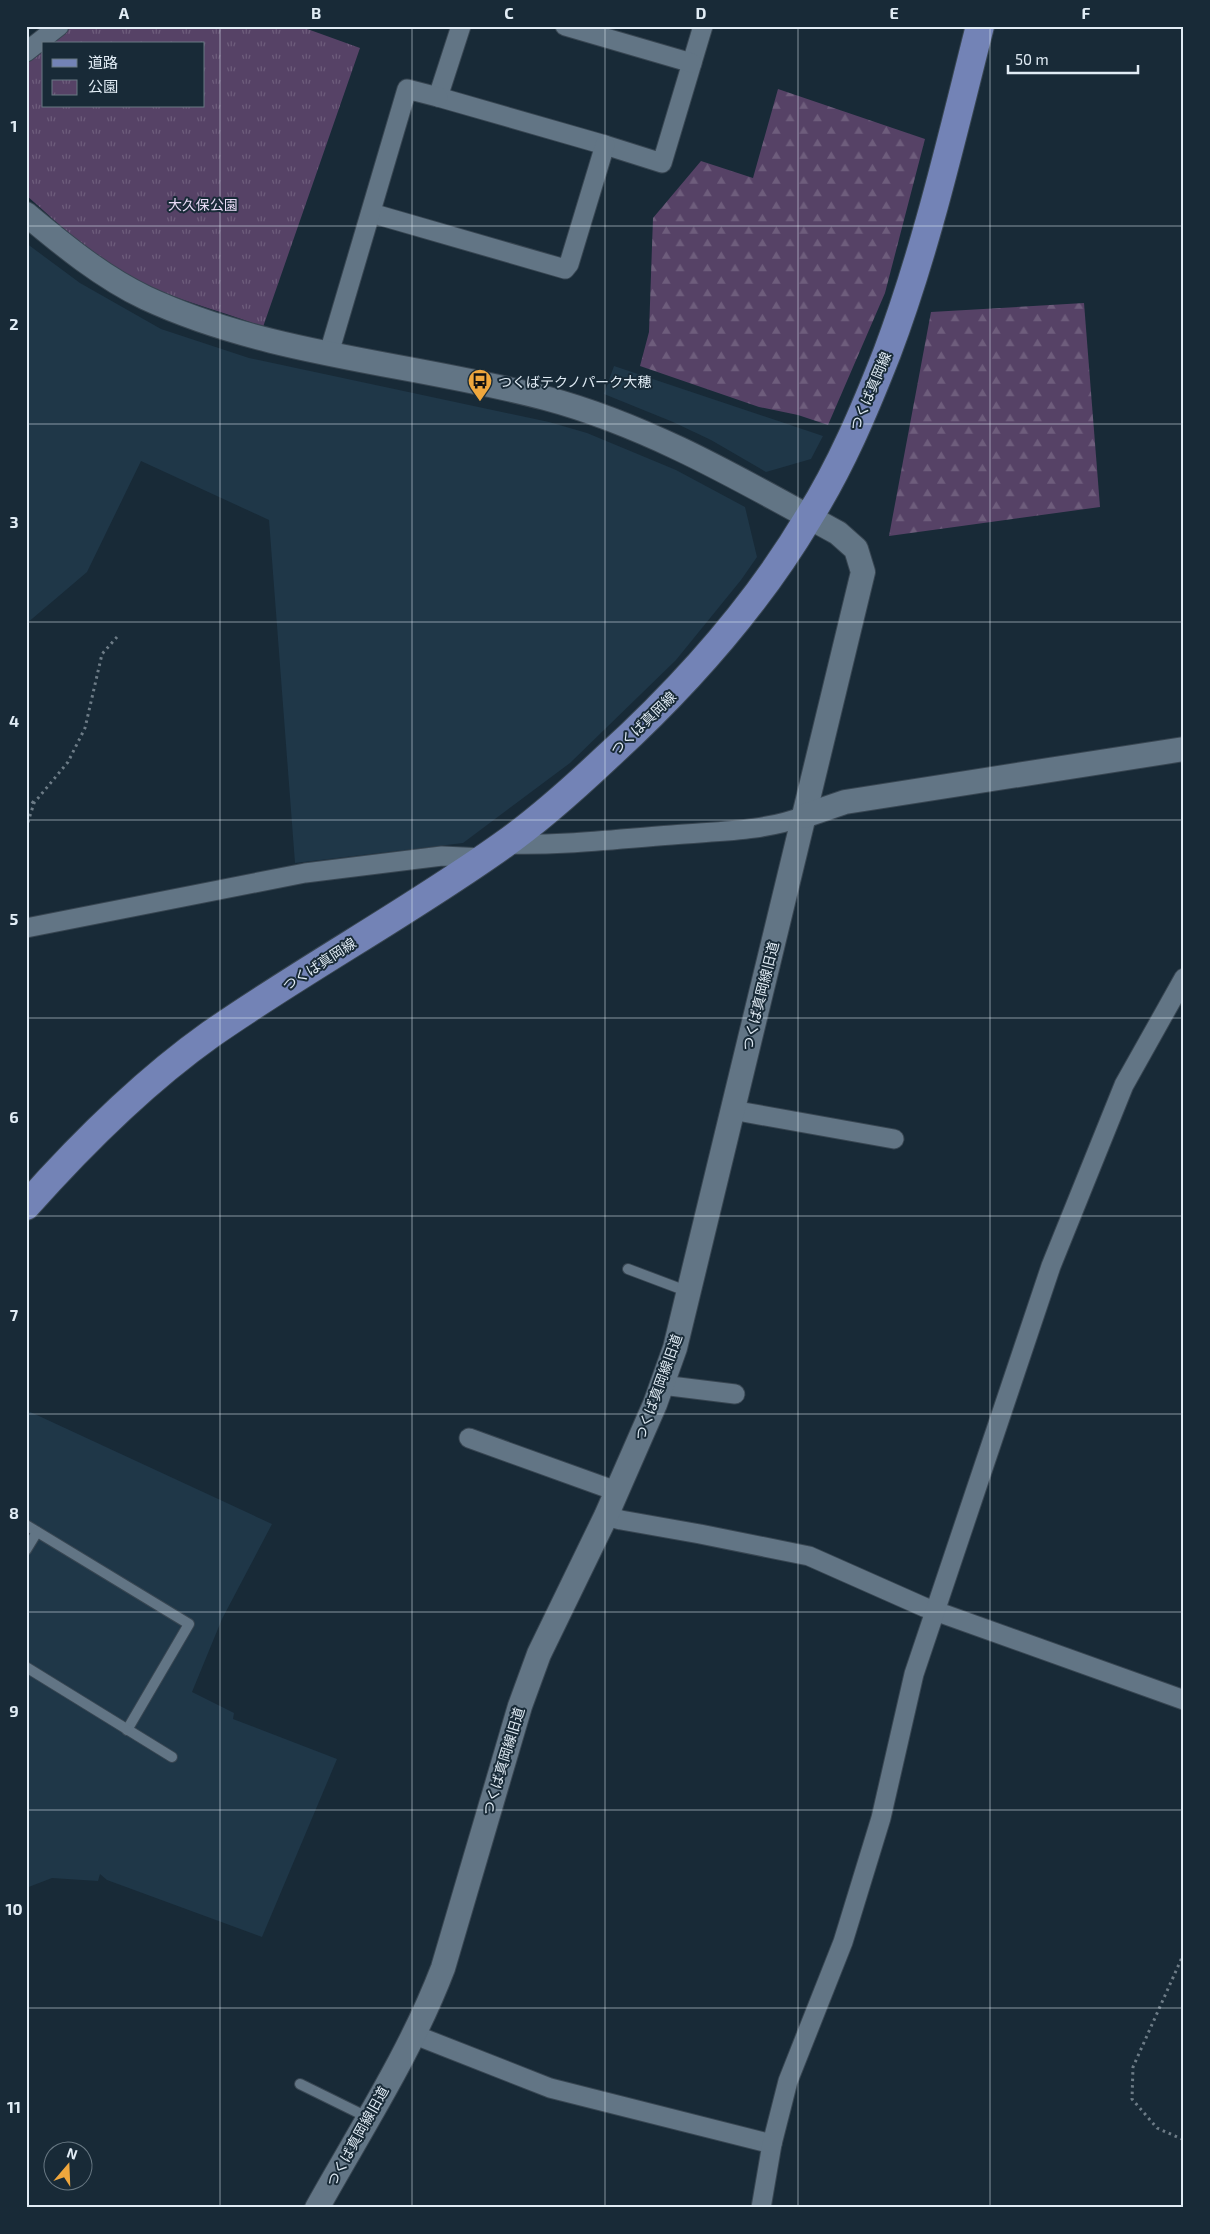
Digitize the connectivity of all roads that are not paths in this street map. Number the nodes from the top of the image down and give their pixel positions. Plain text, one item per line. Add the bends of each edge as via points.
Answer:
1 (58, 26) edge
2 (461, 26) edge
3 (565, 26) edge
4 (703, 26) edge
5 (980, 26) edge
6 (26, 52) edge
7 (692, 63) junction
8 (438, 98) junction
9 (605, 144) junction
10 (371, 213) junction
11 (26, 214) edge
12 (329, 353) junction
13 (810, 517) junction
14 (1184, 749) edge
15 (804, 816) junction
16 (494, 851) junction
17 (26, 928) edge
18 (1184, 978) edge
19 (732, 1110) junction
20 (894, 1139) dead end
21 (26, 1206) edge
22 (628, 1269) dead end
23 (689, 1292) junction
24 (662, 1385) junction
25 (735, 1394) dead end
26 (469, 1438) dead end
27 (616, 1491) junction
28 (606, 1516) junction
29 (26, 1525) edge
30 (37, 1532) junction
31 (26, 1550) edge
32 (935, 1611) junction
33 (26, 1667) edge
34 (1184, 1700) edge
35 (127, 1730) junction
36 (172, 1757) dead end
37 (414, 2035) junction
38 (300, 2084) dead end
39 (367, 2117) junction
40 (772, 2144) junction
41 (317, 2208) edge
42 (761, 2208) edge

1 - 6 street
2 - 8 street
3 - 7 street
4 - 7 street
5 - 13 main road, つくば真岡線 via 900,317 846,448
7 - 9 street via 662,163
8 - 9 street
8 - 10 street via 407,89
9 - 10 street via 565,269
10 - 12 street
11 - 12 street, つくば真岡線旧道 via 64,246 145,297 246,334
12 - 13 street, つくば真岡線旧道 via 544,398 609,417 695,456
13 - 15 street, つくば真岡線旧道 via 838,532 852,544 863,572
13 - 16 main road, つくば真岡線 via 749,604 666,702 567,794
14 - 15 street via 845,802
15 - 16 street via 772,825
15 - 19 street, つくば真岡線旧道
16 - 17 street via 305,873
16 - 21 main road, つくば真岡線 via 208,1036 109,1118
18 - 32 street via 1124,1085 1051,1266
19 - 20 street
19 - 23 street, つくば真岡線旧道
22 - 23 lane
23 - 24 street, つくば真岡線旧道
24 - 25 street
24 - 27 street, つくば真岡線旧道
26 - 27 street
27 - 28 street, つくば真岡線旧道
28 - 32 street via 809,1556
28 - 37 street, つくば真岡線旧道 via 539,1654 520,1706 443,1968
29 - 30 lane
30 - 31 lane
30 - 35 lane via 189,1624
32 - 34 street
32 - 40 street via 914,1674 881,1818 843,1942 788,2081
33 - 35 lane
35 - 36 lane
37 - 39 street, つくば真岡線旧道
37 - 40 street via 550,2088
38 - 39 lane
39 - 41 street, つくば真岡線旧道
40 - 42 street

